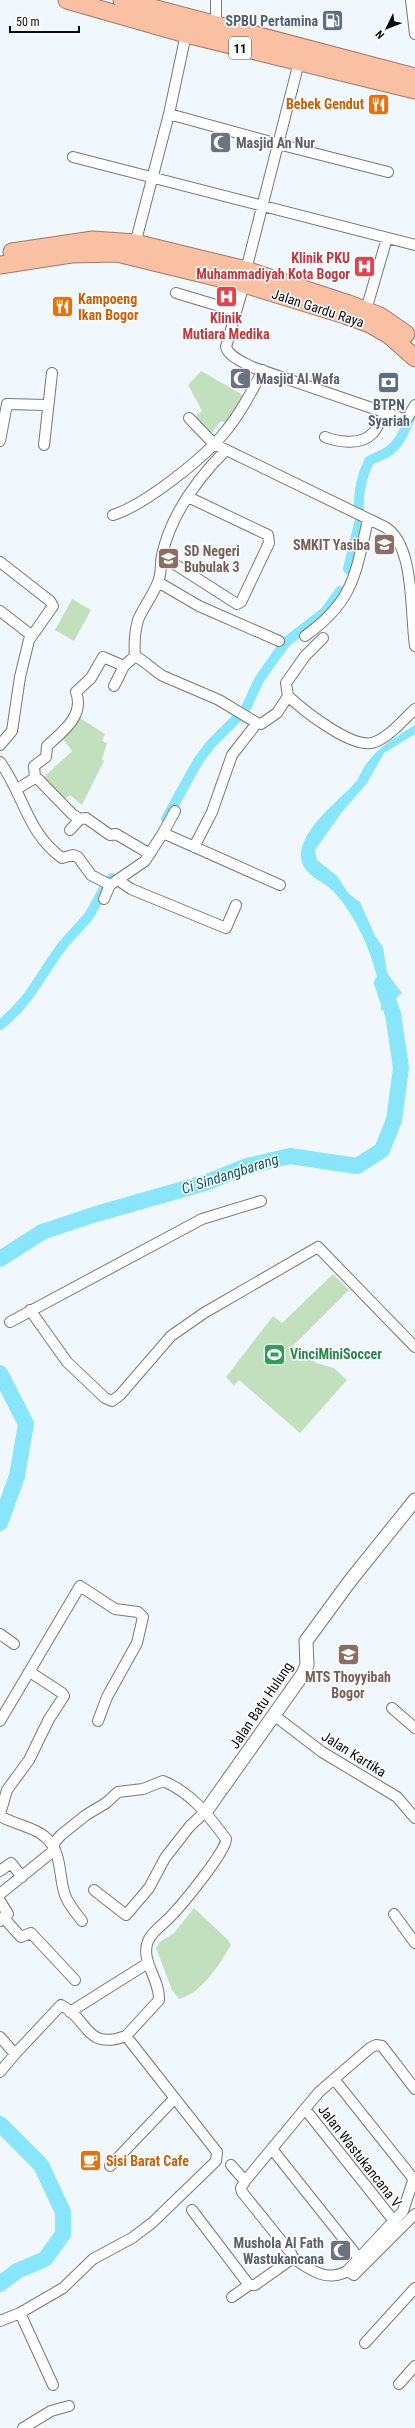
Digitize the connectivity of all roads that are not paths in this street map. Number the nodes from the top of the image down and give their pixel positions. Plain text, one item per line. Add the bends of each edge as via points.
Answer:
1 (66, 0) edge
2 (122, 0) edge
3 (216, 0) edge
4 (411, 0) edge
5 (216, 24) junction
6 (186, 34) junction
7 (415, 34) edge
8 (299, 62) junction
9 (415, 77) edge
10 (415, 90) edge
11 (169, 114) junction
12 (278, 144) junction
13 (73, 157) dead end
14 (388, 172) dead end
15 (153, 177) junction
16 (263, 204) junction
17 (387, 238) junction
18 (415, 245) edge
19 (134, 250) junction
20 (0, 254) edge
21 (0, 265) edge
22 (245, 277) junction
23 (176, 293) dead end
24 (347, 309) junction
25 (366, 310) junction
26 (236, 311) junction
27 (415, 342) edge
28 (415, 358) edge
29 (263, 370) junction
30 (52, 373) dead end
31 (47, 405) junction
32 (415, 406) edge
33 (385, 411) junction
34 (2, 417) edge
35 (189, 418) dead end
36 (325, 437) dead end
37 (0, 441) edge
38 (214, 444) junction
39 (44, 445) dead end
40 (226, 450) junction
41 (188, 497) junction
42 (113, 515) dead end
43 (368, 520) junction
44 (404, 551) junction
45 (415, 553) edge
46 (162, 556) junction
47 (0, 562) edge
48 (158, 582) junction
49 (0, 611) edge
50 (414, 621) edge
51 (31, 635) junction
52 (305, 636) dead end
53 (323, 638) dead end
54 (278, 641) dead end
55 (415, 646) edge
56 (135, 656) junction
57 (124, 666) junction
58 (114, 686) dead end
59 (288, 696) junction
60 (415, 709) edge
61 (256, 723) junction
62 (0, 745) edge
63 (0, 762) edge
64 (35, 778) junction
65 (17, 789) junction
66 (175, 811) dead end
67 (80, 819) junction
68 (70, 830) dead end
69 (163, 833) junction
70 (194, 847) junction
71 (147, 853) junction
72 (114, 882) junction
73 (280, 885) dead end
74 (104, 900) dead end
75 (236, 905) dead end
76 (261, 1200) dead end
77 (30, 1310) junction
78 (10, 1322) dead end
79 (415, 1347) edge
80 (415, 1500) edge
81 (0, 1634) edge
82 (14, 1644) dead end
83 (30, 1672) junction
84 (392, 1708) dead end
85 (275, 1716) junction
86 (0, 1720) edge
87 (98, 1722) dead end
88 (415, 1728) edge
89 (206, 1810) junction
90 (415, 1818) edge
91 (2, 1820) edge
92 (53, 1847) junction
93 (0, 1871) edge
94 (22, 1877) junction
95 (94, 1890) dead end
96 (0, 1894) edge
97 (0, 1901) edge
98 (394, 1914) dead end
99 (2, 1919) edge
100 (82, 1921) dead end
101 (415, 1943) edge
102 (148, 1963) junction
103 (75, 1980) dead end
104 (70, 2012) junction
105 (126, 2036) junction
106 (0, 2037) edge
107 (15, 2054) junction
108 (0, 2072) edge
109 (334, 2079) junction
110 (415, 2089) edge
111 (174, 2099) junction
112 (305, 2109) junction
113 (272, 2149) junction
114 (231, 2165) dead end
115 (110, 2166) dead end
116 (245, 2181) junction
117 (192, 2210) dead end
118 (411, 2211) edge
119 (394, 2221) junction
120 (358, 2257) junction
121 (293, 2258) junction
122 (347, 2271) junction
123 (252, 2285) junction
124 (415, 2288) edge
125 (232, 2297) dead end
126 (20, 2313) junction
127 (0, 2321) edge
128 (365, 2343) dead end
129 (415, 2366) edge
130 (399, 2384) dead end
131 (53, 2385) dead end
132 (69, 2406) dead end
133 (23, 2428) edge

1 - 6 highway, 11
2 - 5 highway, 11
3 - 5 street
4 - 7 street
5 - 9 highway, 11
6 - 8 highway, 11
6 - 11 street
8 - 10 highway, 11
8 - 12 street
11 - 12 street
11 - 15 street
12 - 14 street
12 - 16 street
13 - 15 street
15 - 16 street
15 - 19 street
16 - 17 street
16 - 22 street
17 - 18 street
17 - 25 street
19 - 20 highway, Jalan Gardu Raya via 93,240
19 - 21 highway, Jalan Gardu Raya via 71,254
19 - 22 highway, Jalan Gardu Raya
22 - 24 highway, Jalan Gardu Raya
22 - 26 street
23 - 26 street
24 - 25 highway, Jalan Gardu Raya
24 - 28 highway, Jalan Gardu Raya via 390,335
25 - 27 highway, Jalan Gardu Raya via 393,323
26 - 29 street via 227,349 236,358
29 - 33 street
29 - 38 street via 227,430
30 - 31 street
31 - 34 street via 8,403
31 - 39 street
32 - 33 street via 407,419
33 - 36 street via 370,436 345,442
34 - 37 street
35 - 38 street
38 - 40 street
38 - 42 street via 164,485 128,510
40 - 41 street
40 - 43 street
41 - 46 street via 171,529
41 - 46 street via 268,535 268,543 241,602 237,604
43 - 44 street via 395,534
43 - 52 street via 357,571 348,592 330,616
44 - 45 street
44 - 50 street via 411,575
46 - 48 street
47 - 51 street via 53,606
48 - 54 street via 199,606
48 - 56 street via 139,618 134,645
49 - 51 street
50 - 55 street
51 - 62 street via 21,670 12,731
53 - 59 street via 305,656 286,683
56 - 57 street
56 - 61 street via 163,676 236,710
57 - 58 street
57 - 64 street via 103,658 91,678 76,692 79,700 72,723 47,746 46,757 34,766
59 - 60 street via 336,732 369,744 380,739
59 - 61 street via 277,713 261,724
61 - 70 street via 232,755 212,812
63 - 65 street
64 - 65 street
64 - 67 street
65 - 72 street via 29,820 46,845 62,858 73,855 78,857 91,875
66 - 69 street
67 - 68 street
67 - 71 street via 86,818 110,835 116,834
69 - 70 street
69 - 71 street
70 - 73 street
71 - 72 street
72 - 74 street
72 - 75 street via 226,928
76 - 77 street via 202,1219
77 - 78 street
77 - 79 street via 67,1362 99,1393 112,1401 171,1336 204,1313 318,1248
80 - 85 street, Jalan Batu Hulung via 306,1641 307,1665
81 - 82 street
83 - 86 street
83 - 87 street via 80,1586 115,1609 138,1612 143,1617 137,1643 107,1698
83 - 91 street via 64,1696 49,1719 30,1760 8,1790
84 - 88 street
85 - 89 street, Jalan Batu Hulung
85 - 90 street, Jalan Kartika via 322,1752 397,1797
89 - 92 street via 163,1781 143,1789 118,1792 61,1835
89 - 95 street via 165,1858 149,1888 126,1915
89 - 102 street via 227,1844 182,1904 148,1940
91 - 92 street via 38,1831
92 - 94 street via 52,1852
92 - 100 street via 60,1864 65,1895
93 - 94 street via 10,1863
94 - 96 street
97 - 99 street via 8,1914
98 - 101 street
99 - 103 street via 20,1936 31,1933
102 - 104 street
102 - 105 street via 160,1991 159,2000
104 - 105 street via 96,2038 107,2040
104 - 107 street via 61,2005 57,2007
105 - 111 street
106 - 107 street
107 - 108 street
109 - 110 street via 376,2045 382,2046
109 - 112 street
109 - 118 street via 412,2176
111 - 115 street
111 - 126 street via 209,2139 217,2152 216,2161 152,2223 132,2238 93,2259 63,2288
112 - 113 street
112 - 119 street, Jalan Wastukancana V
113 - 116 street
113 - 120 street
114 - 116 street
116 - 121 street via 241,2188 242,2192
117 - 123 street
118 - 119 street
118 - 122 street via 354,2275
119 - 120 street
120 - 122 street
121 - 122 street via 324,2276 335,2276
121 - 123 street
123 - 125 street
124 - 128 street
126 - 127 street
126 - 131 street
129 - 130 street
132 - 133 street via 51,2411

